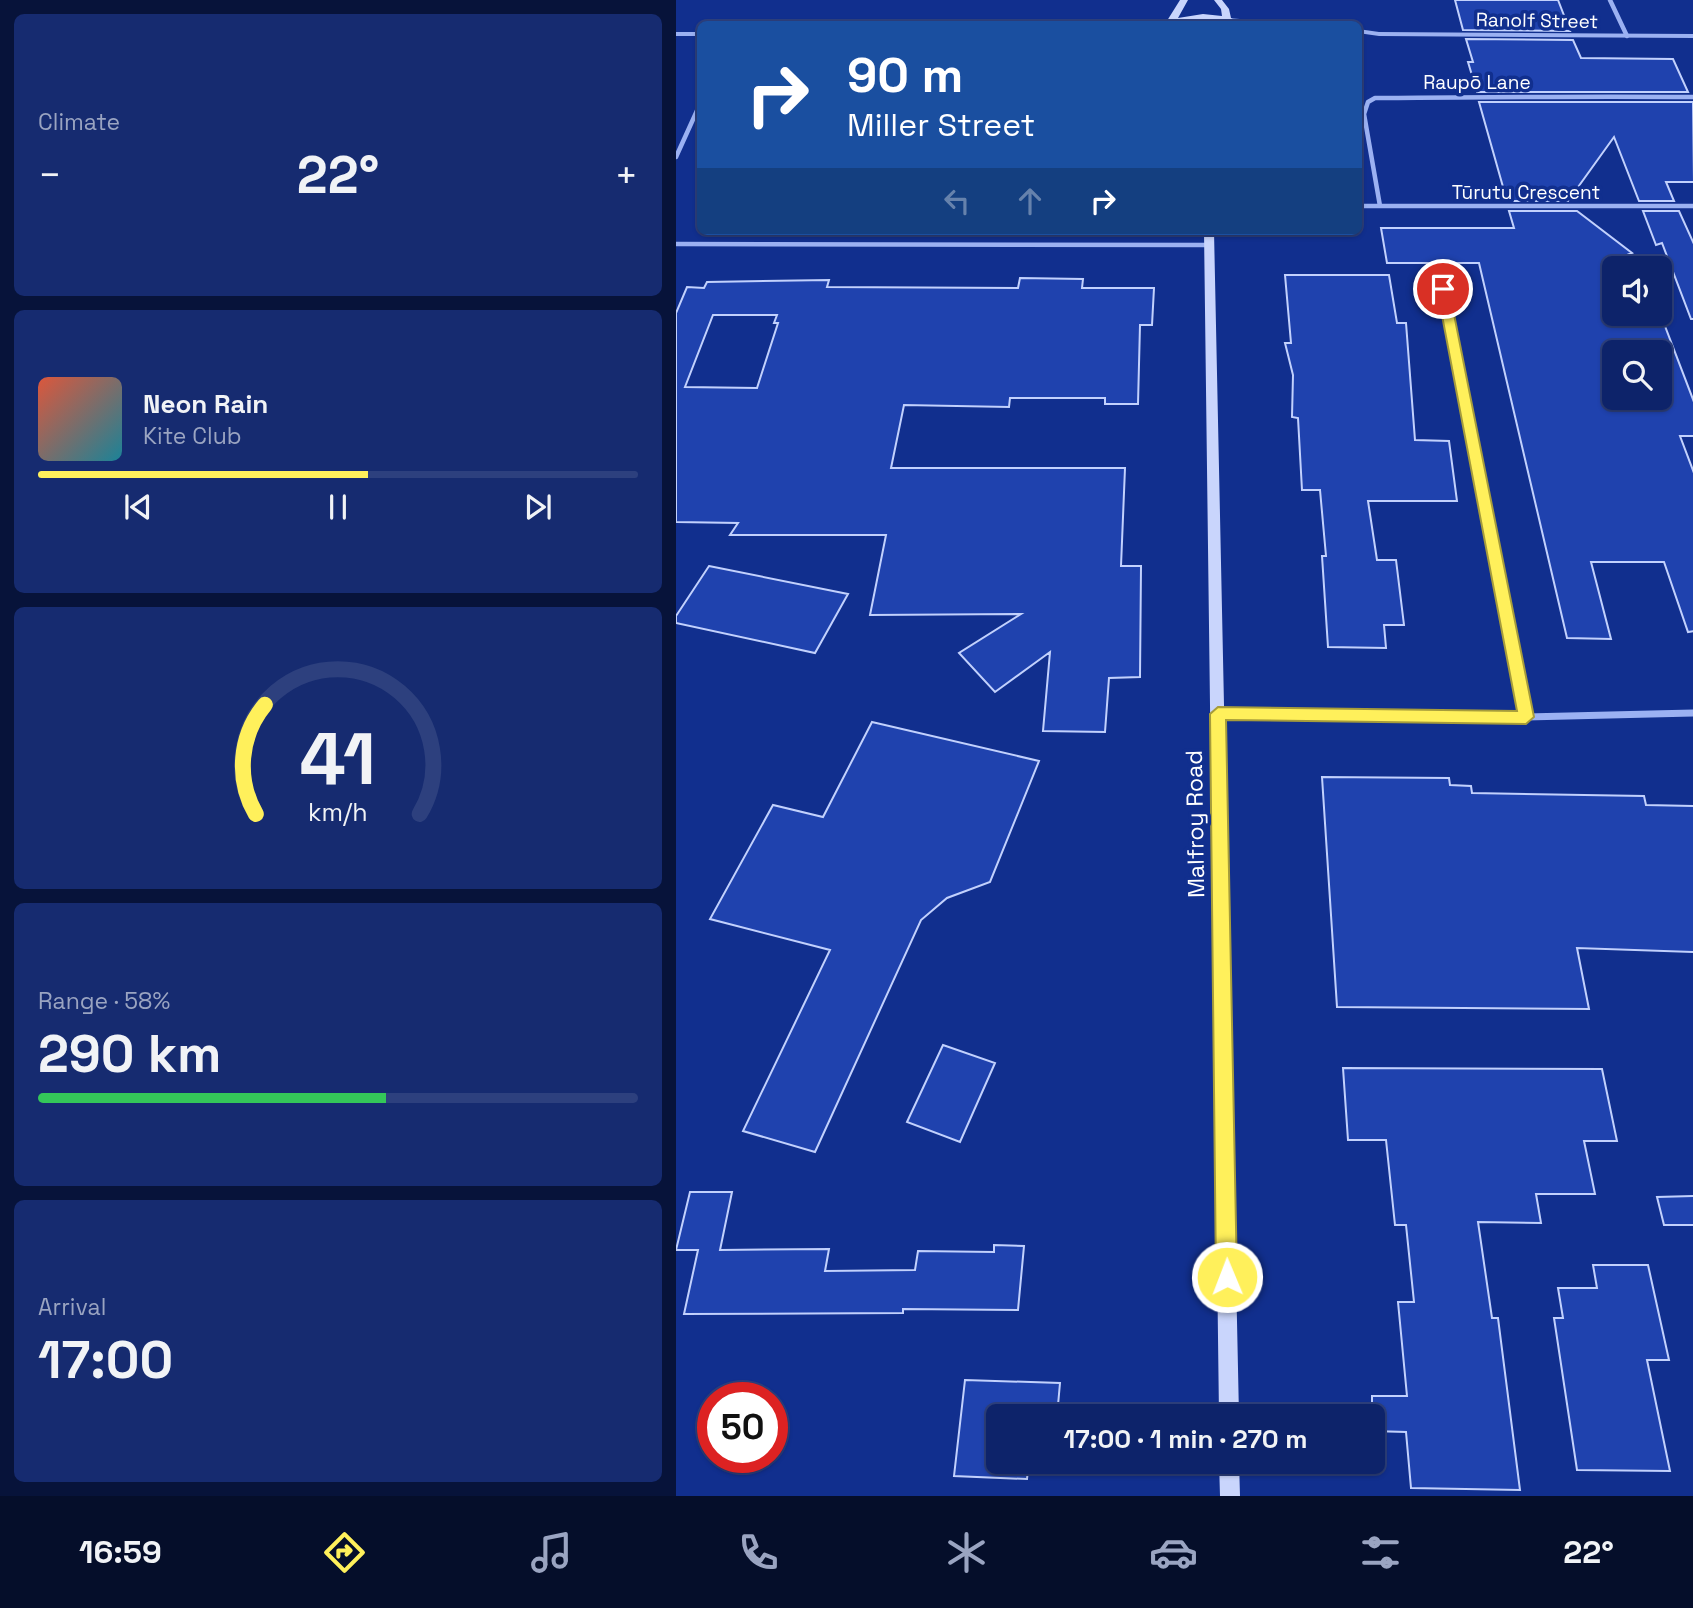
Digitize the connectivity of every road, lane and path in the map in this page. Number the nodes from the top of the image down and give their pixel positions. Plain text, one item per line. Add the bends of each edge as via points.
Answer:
1 (1184, 0) edge
2 (1218, 0) edge
3 (1610, 0) edge
4 (1228, 20) junction
5 (1171, 21) edge
6 (1182, 21) edge
7 (1240, 21) edge
8 (676, 34) edge
9 (697, 34) edge
10 (1362, 34) edge
11 (1627, 36) junction
12 (1693, 36) edge
13 (1693, 97) edge
14 (697, 111) edge
15 (676, 157) edge
16 (1362, 206) edge
17 (1380, 206) junction
18 (1693, 206) edge
19 (1209, 238) edge
20 (676, 244) edge
21 (1443, 289) dead end
22 (1693, 713) edge
23 (1218, 714) junction
24 (1526, 717) junction
25 (1228, 1404) edge
26 (1229, 1474) edge
27 (1230, 1496) edge

1 - 5 main road
2 - 4 main road
3 - 11 street
4 - 6 main road via 1203,16
4 - 7 street
8 - 9 street
10 - 11 street, Ranolf Street
11 - 12 street, Ranolf Street
13 - 17 street, Raupō Lane via 1375,99 1368,102 1364,114
14 - 15 street
16 - 17 street, Tūrutu Crescent
17 - 18 street, Tūrutu Crescent
19 - 20 street
19 - 23 main road, Malfroy Road
21 - 24 lane
22 - 24 street
23 - 24 street
23 - 25 main road, Malfroy Road
26 - 27 main road

